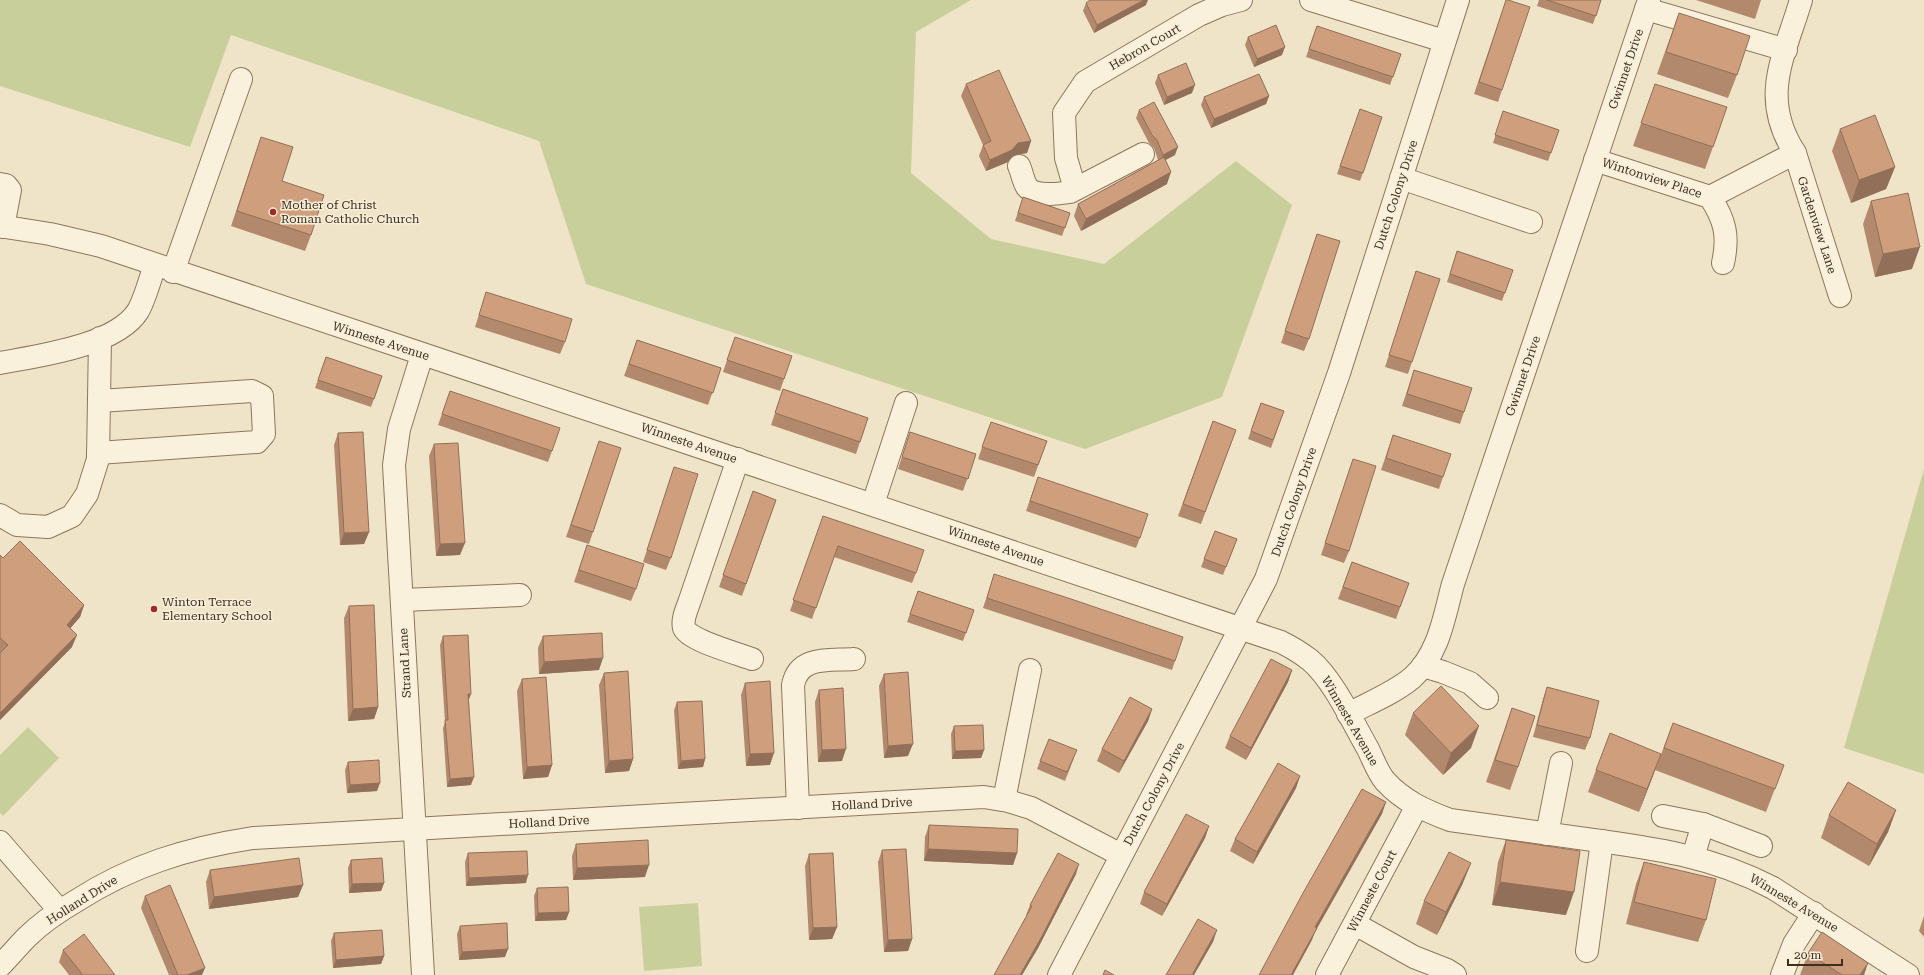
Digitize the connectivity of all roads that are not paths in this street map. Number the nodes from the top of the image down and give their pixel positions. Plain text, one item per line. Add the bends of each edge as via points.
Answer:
1 (1241, 0) edge
2 (1310, 0) edge
3 (1458, 0) edge
4 (1801, 0) edge
5 (1648, 5) edge
6 (1444, 41) junction
7 (1786, 50) junction
8 (241, 79) dead end
9 (1794, 153) junction
10 (1143, 154) dead end
11 (1595, 160) junction
12 (1019, 166) dead end
13 (1401, 178) junction
14 (0, 184) edge
15 (1074, 190) junction
16 (1710, 196) junction
17 (1531, 222) dead end
18 (2, 227) edge
19 (1723, 263) dead end
20 (164, 268) junction
21 (1840, 296) dead end
22 (100, 338) junction
23 (422, 355) junction
24 (0, 363) edge
25 (99, 401) junction
26 (906, 403) dead end
27 (98, 453) junction
28 (738, 459) junction
29 (873, 504) junction
30 (0, 515) edge
31 (520, 595) dead end
32 (402, 600) junction
33 (1241, 628) junction
34 (752, 659) dead end
35 (854, 659) dead end
36 (1423, 666) junction
37 (1030, 670) dead end
38 (1487, 698) dead end
39 (1348, 714) junction
40 (1562, 763) dead end
41 (1004, 800) junction
42 (1417, 806) junction
43 (798, 808) junction
44 (1663, 816) dead end
45 (1703, 824) junction
46 (414, 828) junction
47 (1547, 834) junction
48 (1602, 841) junction
49 (0, 842) edge
50 (1762, 846) dead end
51 (1122, 855) junction
52 (1693, 857) junction
53 (60, 911) junction
54 (1814, 913) junction
55 (1355, 924) junction
56 (1587, 951) dead end
57 (0, 966) edge
58 (423, 975) edge
59 (1059, 975) edge
60 (1327, 975) edge
61 (1455, 975) edge
62 (1782, 975) edge
63 (1908, 975) edge

1 - 15 street, Hebron Court via 1199,15 1085,82 1064,113 1066,158
2 - 6 street
3 - 6 street, Dutch Colony Drive
4 - 7 street, Gardenview Lane
5 - 7 street
5 - 11 street, Gwinnet Drive
6 - 13 street, Dutch Colony Drive
7 - 9 street, Gardenview Lane via 1776,82 1776,107 1784,134
8 - 20 street
9 - 16 street
9 - 21 street, Gardenview Lane
10 - 15 street
11 - 16 street, Wintonview Place
11 - 36 street, Gwinnet Drive via 1453,584 1438,639
12 - 15 street via 1026,186 1036,192 1054,194
13 - 17 street
13 - 33 street, Dutch Colony Drive via 1339,373 1280,541 1266,579
14 - 18 street via 6,185 10,190
16 - 19 street, Wintonview Place via 1721,214 1725,228 1726,250
18 - 20 street, Winneste Avenue via 50,234 101,246
20 - 22 street via 137,311 118,330
20 - 23 street, Winneste Avenue
22 - 24 street via 71,349
22 - 25 street
23 - 28 street, Winneste Avenue
23 - 32 street, Strand Lane via 399,429 394,465
25 - 27 street
25 - 27 street via 252,391 262,396 264,434 257,442
26 - 29 street
27 - 30 street via 87,494 72,516 48,527 17,525
28 - 29 street, Winneste Avenue
28 - 34 street via 689,603 684,629 689,635 707,643
29 - 33 street, Winneste Avenue
31 - 32 street
32 - 46 street, Strand Lane
33 - 39 street, Winneste Avenue via 1281,642 1311,661 1323,673
33 - 51 street, Dutch Colony Drive
35 - 43 street via 810,662 795,674 793,685
36 - 38 street via 1470,683
36 - 39 street, Gwinnet Drive via 1400,687
37 - 41 street
39 - 42 street, Winneste Avenue via 1385,781
40 - 47 street
41 - 43 street, Holland Drive via 984,797
41 - 51 street, Holland Drive via 1031,808
42 - 47 street, Winneste Avenue via 1450,820
42 - 55 street, Winneste Court
43 - 46 street, Holland Drive
44 - 45 street
45 - 50 street
45 - 52 street
46 - 53 street, Holland Drive via 253,838 212,844 171,855 132,870 95,888
46 - 58 street, Strand Lane
47 - 48 street, Winneste Avenue
48 - 52 street, Winneste Avenue
48 - 56 street
49 - 53 street
51 - 59 street, Dutch Colony Drive
52 - 54 street, Winneste Avenue via 1751,876
53 - 57 street, Holland Drive via 28,936
54 - 62 street via 1794,944
54 - 63 street, Winneste Avenue
55 - 60 street, Winneste Court
55 - 61 street via 1414,957

